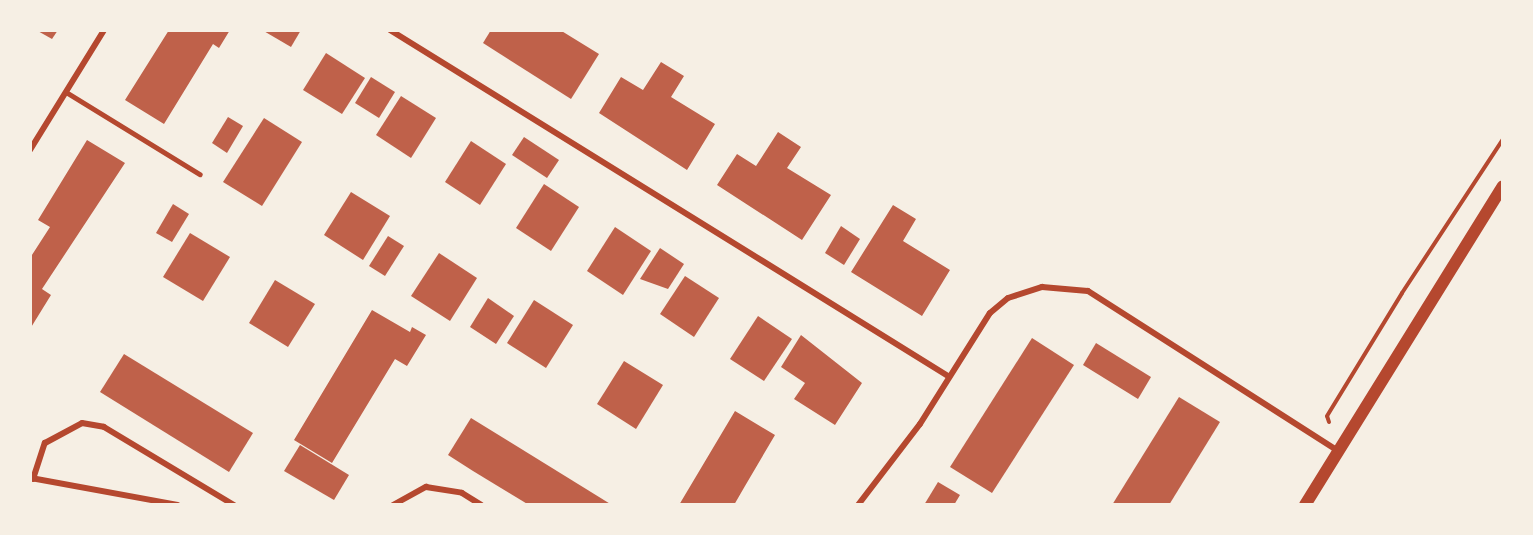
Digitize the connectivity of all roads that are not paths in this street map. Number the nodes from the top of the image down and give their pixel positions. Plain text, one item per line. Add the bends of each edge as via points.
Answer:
1 (104, 30) edge
2 (390, 30) edge
3 (66, 92) junction
4 (30, 150) edge
5 (200, 174) dead end
6 (1503, 186) edge
7 (948, 376) junction
8 (1338, 451) junction
9 (31, 478) edge
10 (178, 505) edge
11 (234, 505) edge
12 (393, 505) edge
13 (481, 505) edge
14 (858, 505) edge
15 (1305, 505) edge

1 - 3 street
2 - 7 street
3 - 4 street
3 - 5 lane
6 - 8 main road
7 - 8 street via 990,313 1008,298 1025,290 1068,286 1112,305
7 - 14 street via 920,424
8 - 15 main road
9 - 10 street
9 - 11 street via 45,443 82,423 104,427
12 - 13 street via 426,488 462,493

